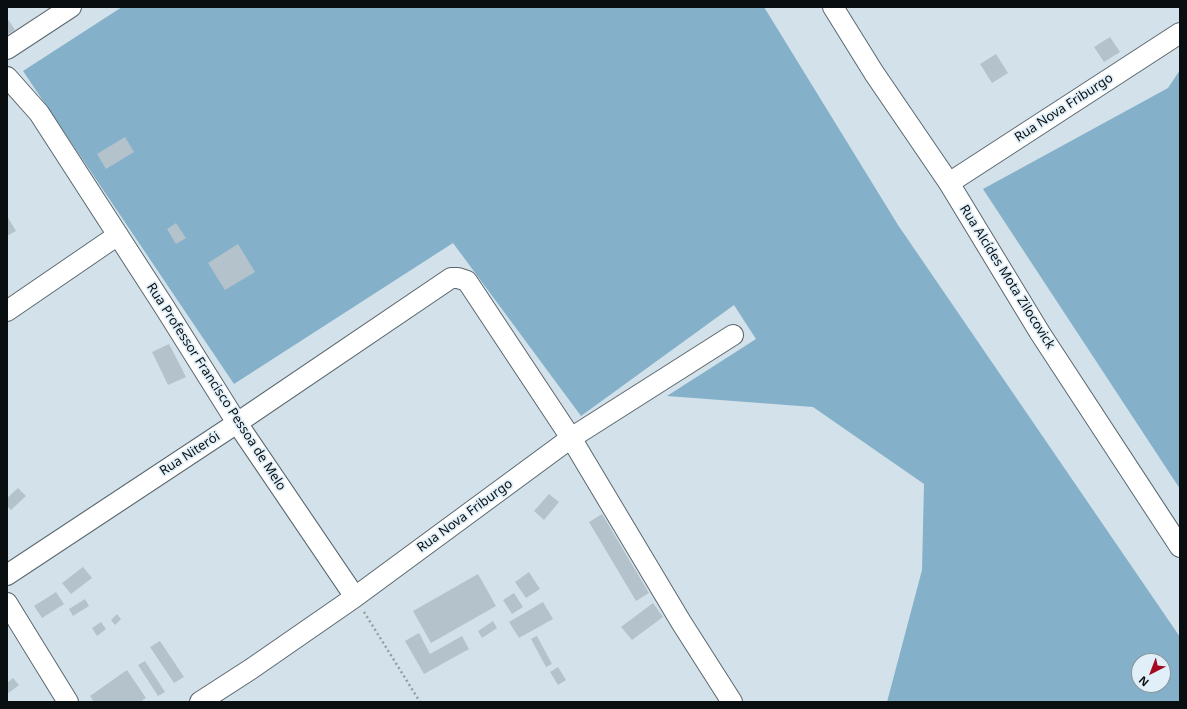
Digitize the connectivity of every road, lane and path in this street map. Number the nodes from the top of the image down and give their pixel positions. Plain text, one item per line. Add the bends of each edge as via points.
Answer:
1 (71, 7) edge
2 (833, 7) edge
3 (1180, 33) edge
4 (7, 49) edge
5 (7, 77) edge
6 (949, 183) junction
7 (118, 235) junction
8 (7, 311) edge
9 (734, 335) dead end
10 (237, 423) junction
11 (571, 438) junction
12 (1180, 547) edge
13 (7, 575) edge
14 (355, 597) junction
15 (7, 603) edge
16 (68, 702) edge
17 (200, 702) edge
18 (420, 702) edge
19 (732, 702) edge

1 - 4 street
2 - 6 street, Rua Alcídes Mota Zilocovick via 874,73
3 - 6 street, Rua Nova Friburgo
5 - 7 street, Rua Professor Francisco Pessoa de Melo via 39,113
6 - 12 street, Rua Alcídes Mota Zilocovick via 1040,333
7 - 8 street
7 - 10 street, Rua Professor Francisco Pessoa de Melo
9 - 11 street, Rua Nova Friburgo
10 - 11 street, Rua Niterói via 451,278 458,278 467,282
10 - 13 street, Rua Niterói
10 - 14 street, Rua Professor Francisco Pessoa de Melo
11 - 14 street, Rua Nova Friburgo
11 - 19 street
14 - 17 street, Rua Nova Friburgo
14 - 18 path
15 - 16 street

